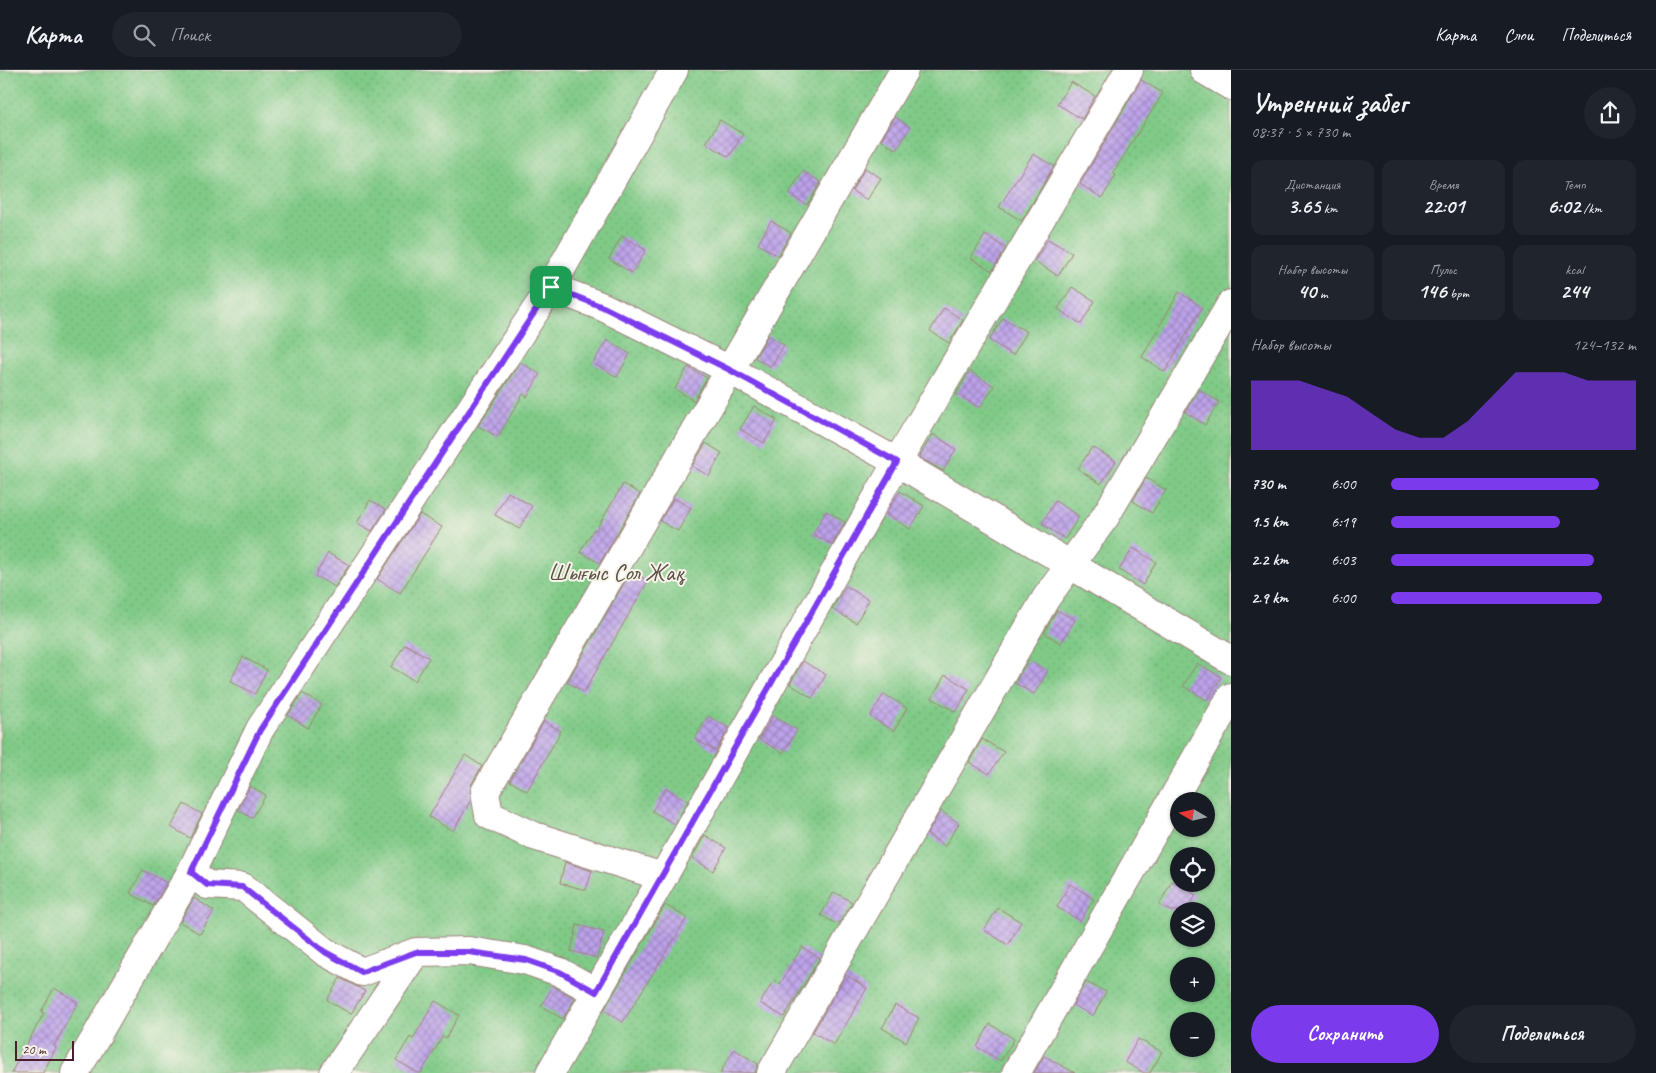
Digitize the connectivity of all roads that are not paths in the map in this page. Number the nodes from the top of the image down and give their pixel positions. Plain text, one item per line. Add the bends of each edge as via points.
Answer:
1 (674, 70) edge
2 (904, 70) edge
3 (1129, 70) edge
4 (1204, 70) edge
5 (1231, 86) edge
6 (551, 287) junction
7 (1231, 304) edge
8 (730, 370) junction
9 (897, 462) junction
10 (1071, 565) junction
11 (1231, 660) edge
12 (1231, 697) edge
13 (191, 872) junction
14 (663, 877) junction
15 (416, 952) junction
16 (596, 992) junction
17 (75, 1073) edge
18 (334, 1073) edge
19 (550, 1073) edge
20 (771, 1073) edge
21 (1016, 1073) edge

1 - 6 street
2 - 8 street
3 - 9 street
4 - 5 street
6 - 8 street via 603,307
6 - 13 street via 260,730
7 - 10 street via 1105,517
8 - 9 street
8 - 14 street via 485,792 489,815 534,836
9 - 10 street
9 - 14 street
10 - 11 street
10 - 20 street via 1046,598
12 - 21 street
13 - 15 street via 207,885 242,887 325,952 362,972
13 - 17 street
14 - 16 street
15 - 16 street via 469,952 526,960 560,972
15 - 18 street
16 - 19 street

